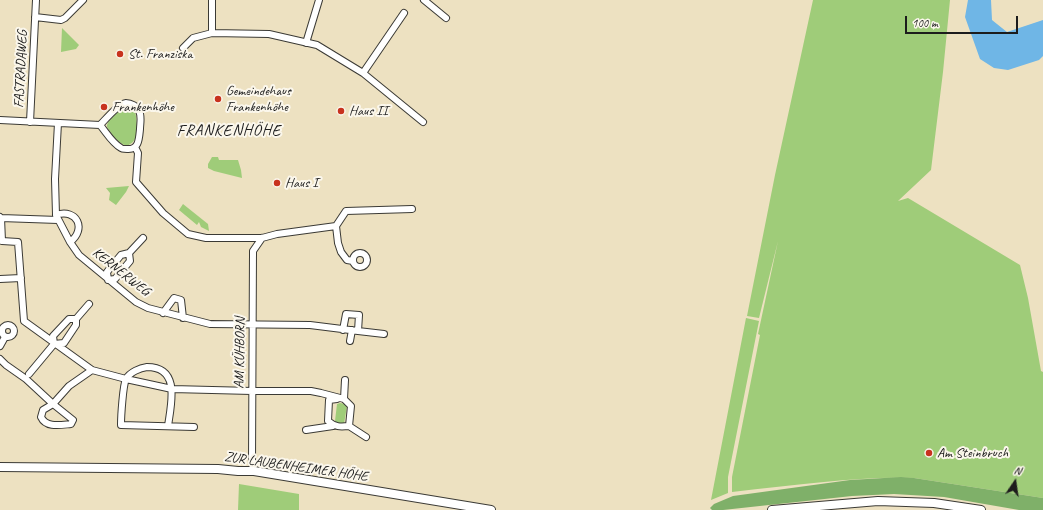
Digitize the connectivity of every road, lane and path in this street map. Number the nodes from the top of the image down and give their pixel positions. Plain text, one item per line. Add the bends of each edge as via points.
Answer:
1 (36, 0) edge
2 (83, 0) edge
3 (212, 0) edge
4 (319, 0) edge
5 (424, 0) edge
6 (404, 13) dead end
7 (35, 17) junction
8 (446, 18) dead end
9 (212, 33) junction
10 (306, 43) junction
11 (183, 48) dead end
12 (363, 72) junction
13 (0, 120) edge
14 (30, 122) junction
15 (423, 122) dead end
16 (58, 123) junction
17 (100, 124) junction
18 (135, 147) junction
19 (412, 209) dead end
20 (1, 217) edge
21 (57, 218) junction
22 (336, 226) junction
23 (143, 238) dead end
24 (262, 238) junction
25 (70, 242) junction
26 (129, 253) junction
27 (353, 261) dead end
28 (0, 278) edge
29 (21, 278) junction
30 (108, 280) junction
31 (89, 304) dead end
32 (163, 313) junction
33 (183, 318) junction
34 (76, 319) junction
35 (24, 321) junction
36 (253, 325) junction
37 (342, 330) junction
38 (355, 331) junction
39 (384, 334) dead end
40 (350, 341) dead end
41 (54, 344) junction
42 (0, 346) edge
43 (0, 359) edge
44 (92, 370) junction
45 (29, 374) dead end
46 (126, 379) junction
47 (345, 380) dead end
48 (172, 389) junction
49 (252, 391) junction
50 (342, 398) junction
51 (53, 404) junction
52 (168, 426) junction
53 (333, 426) junction
54 (349, 426) junction
55 (194, 427) dead end
56 (306, 430) dead end
57 (366, 437) dead end
58 (0, 467) edge
59 (254, 471) junction
60 (491, 510) edge
61 (772, 510) edge
62 (980, 510) edge

1 - 7 street, FASTRADAWEG
2 - 7 street, FASTRADAWEG via 61,20
3 - 9 street
4 - 10 street
5 - 8 street
6 - 12 street
7 - 14 street, FASTRADAWEG
9 - 10 street via 269,34
9 - 11 street via 193,38
10 - 12 street via 317,45
12 - 15 street
13 - 14 street
14 - 16 street
16 - 17 street
16 - 21 street, KERNERWEG via 55,179
17 - 18 street via 122,149 130,150
17 - 18 street via 122,104 132,104 140,115 139,139
18 - 24 street via 138,153 136,182 163,213 188,234 206,238
19 - 22 street via 346,211
20 - 21 street
20 - 29 street via 2,241 18,242
21 - 25 street, KERNERWEG
21 - 25 street via 62,213 75,217 79,231
22 - 24 street
22 - 27 street via 342,252 347,260
23 - 26 street
24 - 36 street, AM KÜHBORN via 253,251
25 - 30 street, KERNERWEG via 79,255
26 - 30 street via 121,255 107,272
26 - 30 street via 130,261 115,279
28 - 29 street
29 - 35 street
30 - 32 street, KERNERWEG via 136,302
31 - 34 street
32 - 33 street, KERNERWEG
32 - 33 street via 174,298 181,300
33 - 36 street, KERNERWEG via 210,324
34 - 41 street via 76,325 64,343
34 - 41 street via 69,319 53,336
35 - 41 street
35 - 42 street via 12,327 4,326 2,332 5,337
36 - 37 street, KERNERWEG via 310,325
36 - 49 street, AM KÜHBORN
37 - 38 street, KERNERWEG
37 - 38 street via 346,314 359,315
38 - 39 street, KERNERWEG
38 - 40 street
41 - 44 street
41 - 45 street
43 - 51 street via 3,368 26,379
44 - 46 street
44 - 51 street via 69,386
46 - 48 street
46 - 48 street via 134,371 156,367 170,378
46 - 52 street via 121,425
47 - 50 street
48 - 49 street
48 - 52 street
49 - 50 street via 310,391
49 - 59 street, AM KÜHBORN
50 - 53 street via 329,400 328,421
50 - 54 street via 351,406
51 - 51 street via 43,410 43,421 49,425 71,424 73,420
52 - 55 street
53 - 54 street
53 - 56 street
54 - 57 street
58 - 59 street, ZUR LAUBENHEIMER HÖHE
59 - 60 street, ZUR LAUBENHEIMER HÖHE
61 - 62 street via 878,501 934,503

